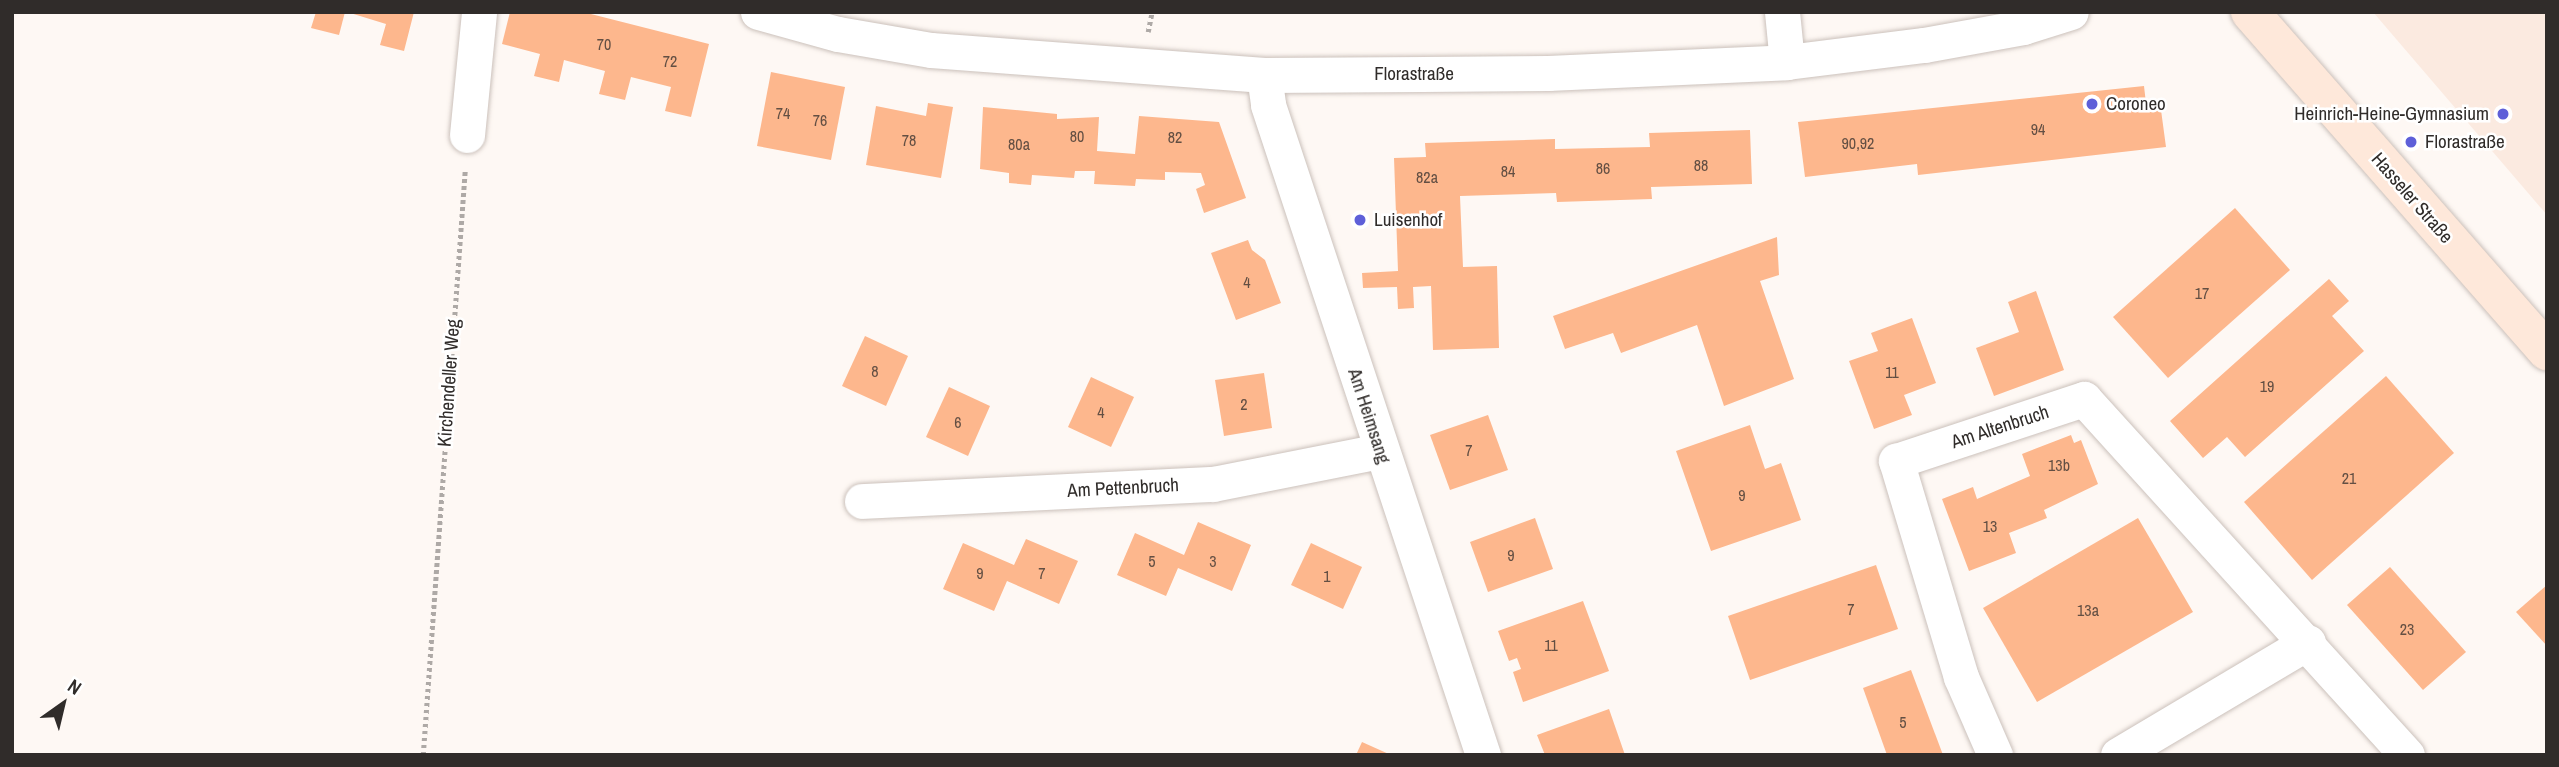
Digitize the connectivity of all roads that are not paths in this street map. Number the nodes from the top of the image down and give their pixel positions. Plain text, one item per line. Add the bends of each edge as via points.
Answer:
1 (479, 12) edge
2 (758, 12) edge
3 (1782, 12) edge
4 (2071, 12) edge
5 (2250, 12) edge
6 (1787, 62) junction
7 (1264, 75) junction
8 (467, 135) road end
9 (2547, 351) edge
10 (1380, 451) junction
11 (862, 501) dead end
12 (2308, 642) junction
13 (1483, 755) edge
14 (1995, 755) edge
15 (2118, 755) edge
16 (2407, 755) edge

1 - 8 street
2 - 7 street, Florastraße via 838,34 931,51
3 - 6 street
4 - 6 street, Florastraße via 2023,27 1924,46
5 - 9 main road, Hasseler Straße
6 - 7 street, Florastraße via 1548,73
7 - 10 street, Am Heimsang via 1268,105
10 - 11 street, Am Pettenbruch via 1213,484
10 - 13 street, Am Heimsang
12 - 14 street, Am Altenbruch via 2084,399 1896,461 1961,677
12 - 15 street
12 - 16 street, Am Altenbruch

